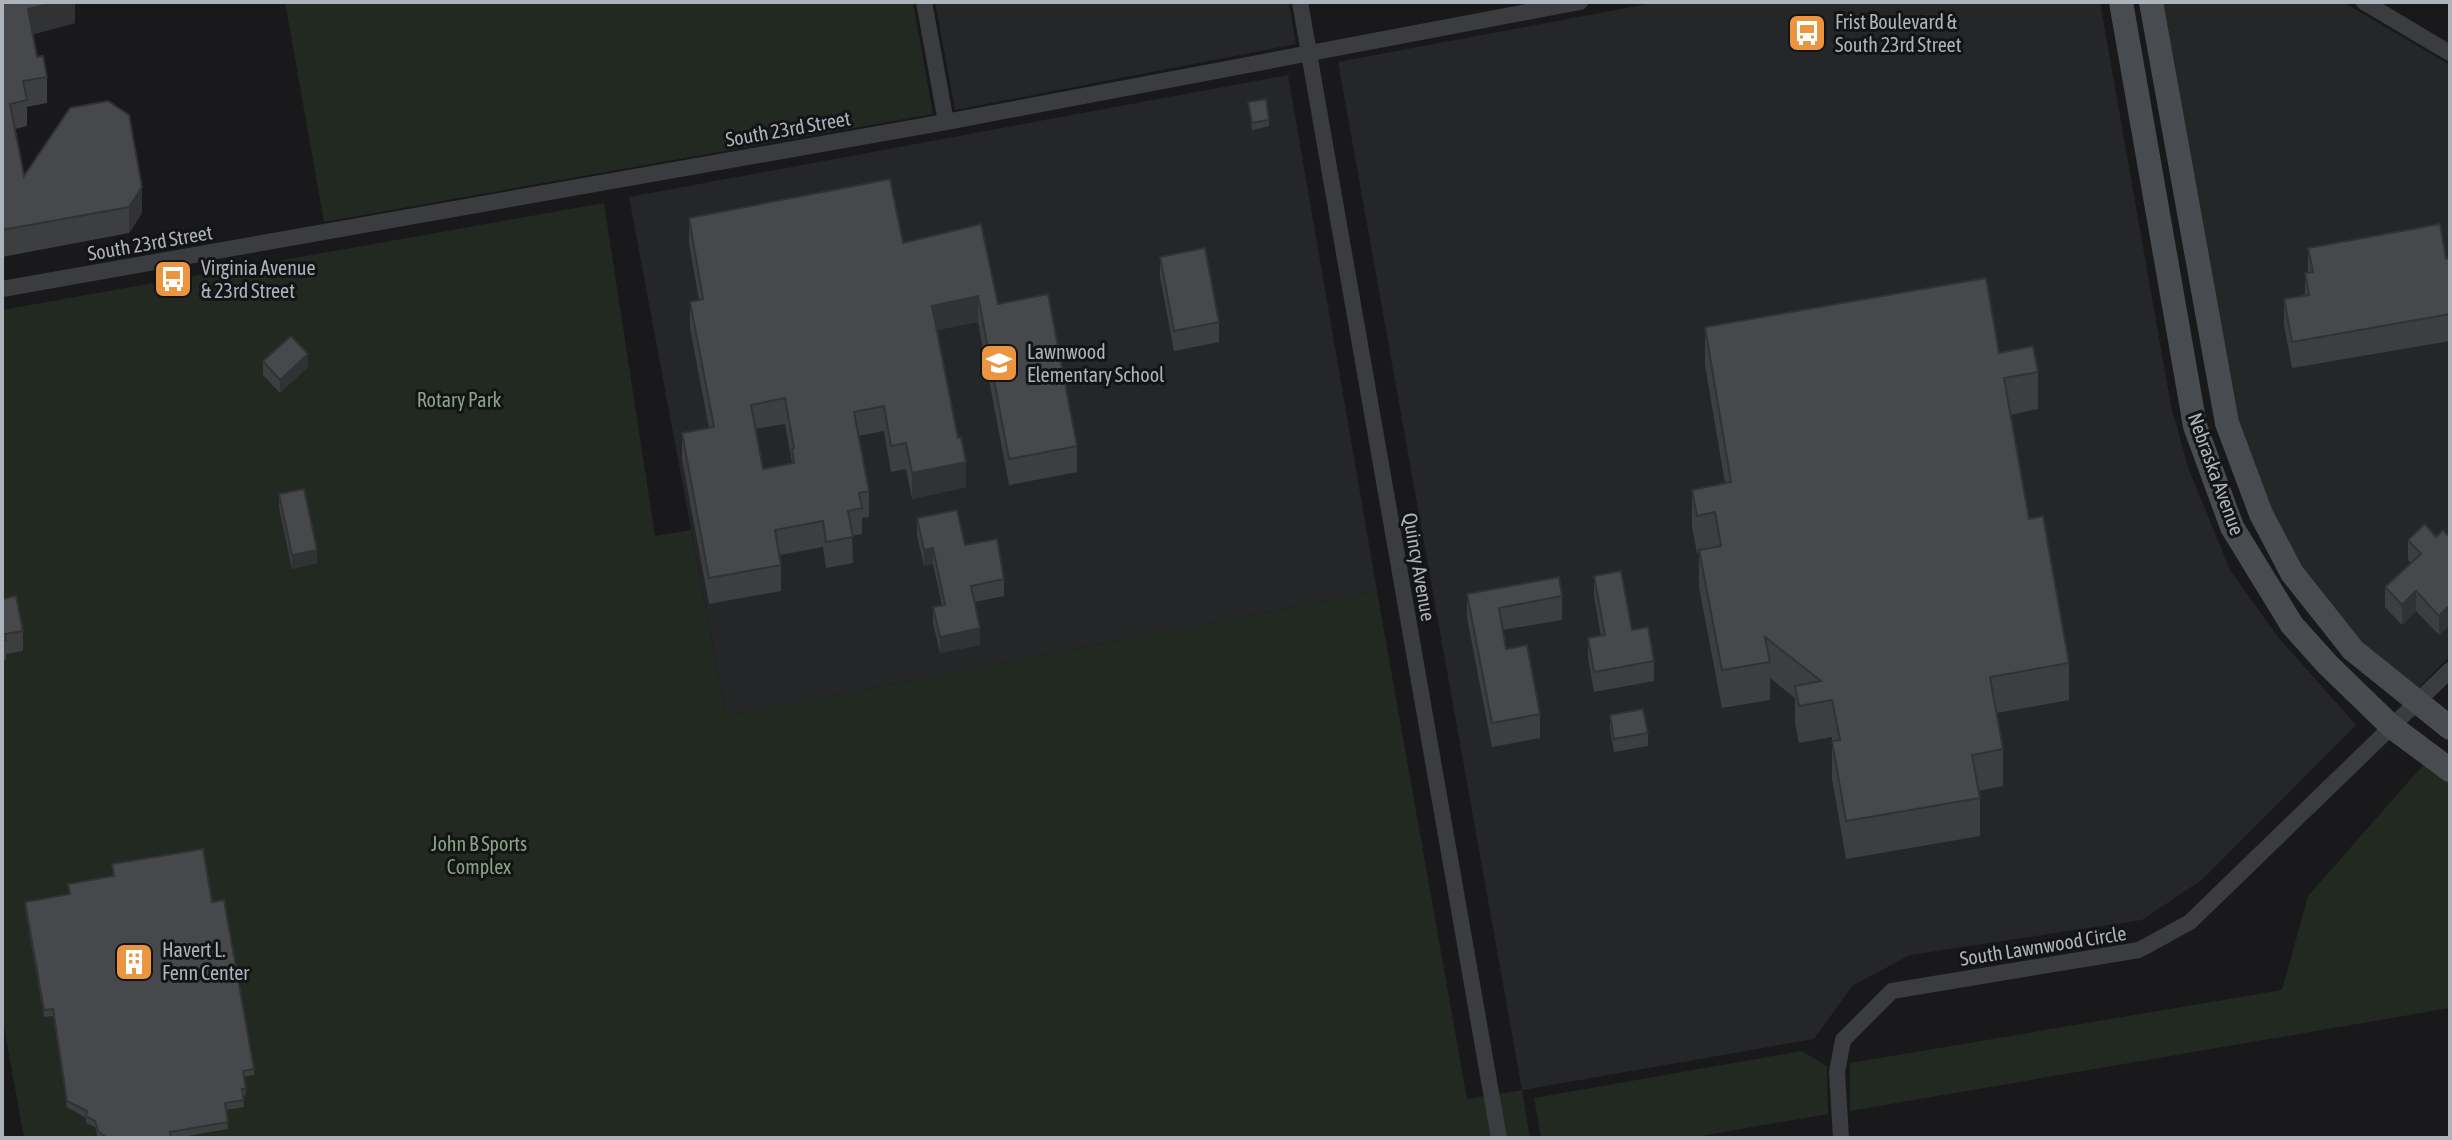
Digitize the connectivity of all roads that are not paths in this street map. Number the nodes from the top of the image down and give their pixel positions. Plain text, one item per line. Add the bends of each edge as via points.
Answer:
1 (924, 2) edge
2 (1300, 2) edge
3 (1580, 2) edge
4 (2121, 2) edge
5 (2151, 2) edge
6 (2364, 2) edge
7 (1309, 52) junction
8 (2450, 53) edge
9 (946, 122) junction
10 (2, 289) edge
11 (2227, 423) junction
12 (2195, 426) junction
13 (2261, 514) junction
14 (2232, 527) junction
15 (2317, 605) junction
16 (2292, 625) junction
17 (2450, 670) edge
18 (2418, 703) junction
19 (2392, 727) junction
20 (2450, 728) edge
21 (2450, 770) edge
22 (1499, 1138) edge
23 (1841, 1138) edge

1 - 9 street
2 - 7 street, Quincy Avenue
3 - 7 street, South 23rd Street
4 - 12 street, Nebraska Avenue
5 - 11 street, Nebraska Avenue
6 - 8 street
7 - 9 street, South 23rd Street
7 - 22 street, Quincy Avenue
9 - 10 street, South 23rd Street
11 - 12 street
11 - 13 street, Nebraska Avenue
12 - 14 street, Nebraska Avenue
13 - 14 street
13 - 15 street, Nebraska Avenue via 2292,573
14 - 16 street, Nebraska Avenue
15 - 16 street
15 - 18 street, Nebraska Avenue via 2353,650
16 - 19 street, Nebraska Avenue
17 - 18 street, South Lawnwood Circle
18 - 19 street, South Lawnwood Circle
18 - 20 street, Nebraska Avenue
19 - 21 street, Nebraska Avenue
19 - 23 street, South Lawnwood Circle via 2190,922 2139,950 1892,991 1843,1040 1837,1072

